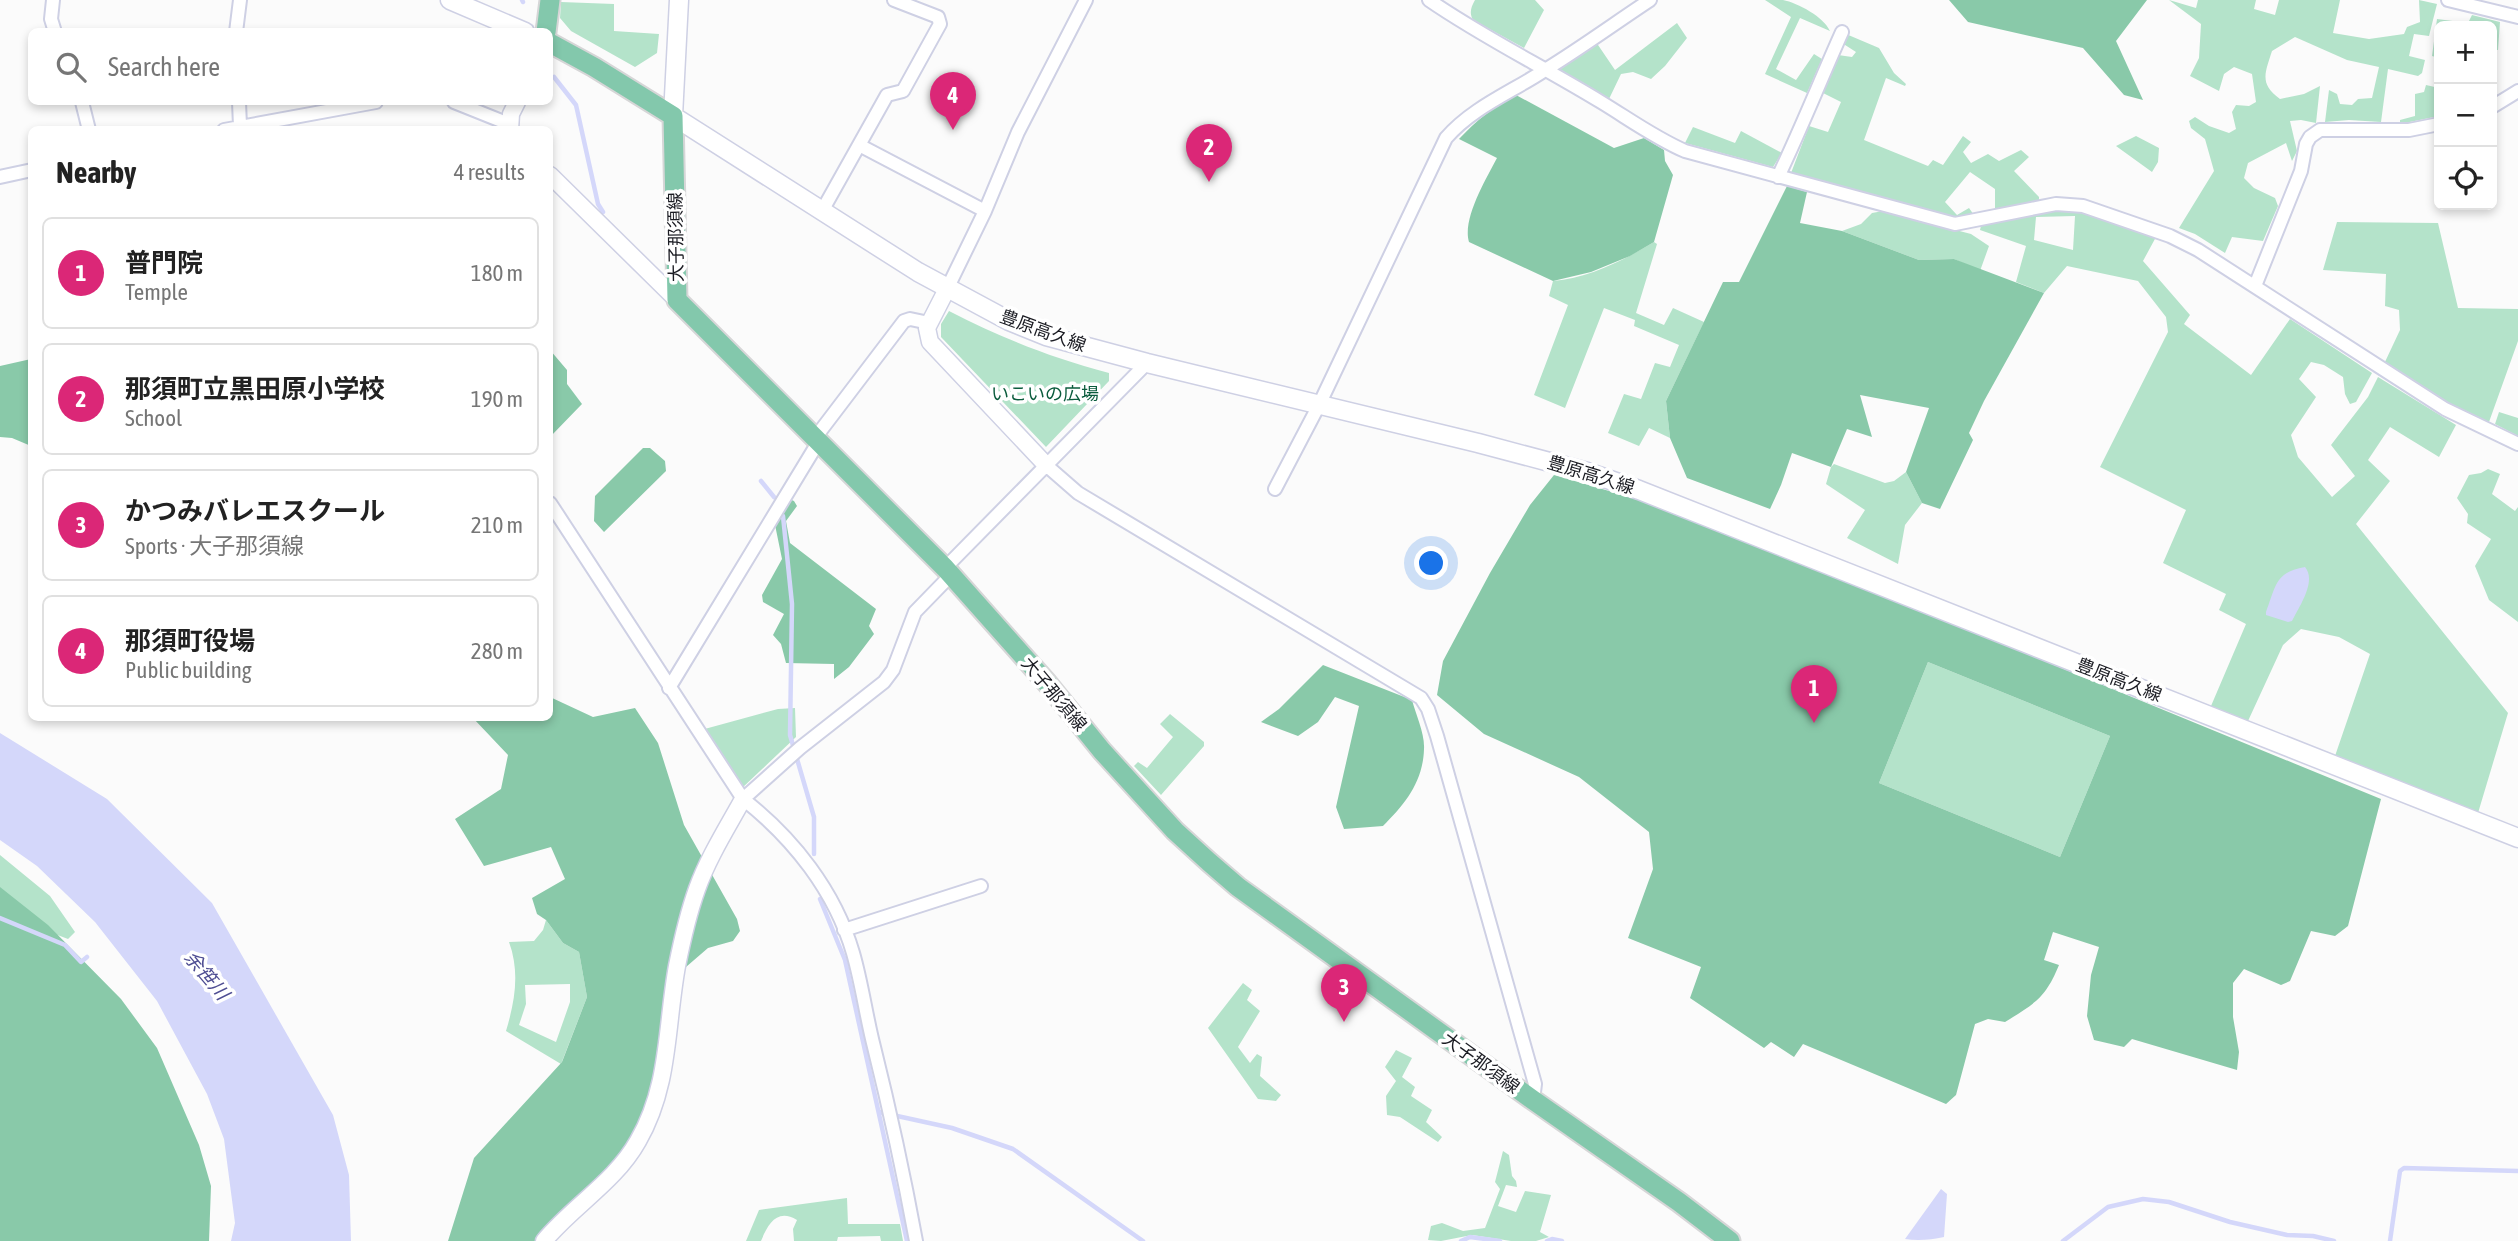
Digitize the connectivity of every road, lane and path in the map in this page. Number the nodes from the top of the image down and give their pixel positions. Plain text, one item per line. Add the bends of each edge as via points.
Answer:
1 (53, 0) edge
2 (240, 0) edge
3 (450, 0) edge
4 (550, 0) edge
5 (679, 0) edge
6 (894, 0) edge
7 (1086, 0) edge
8 (1429, 0) edge
9 (1650, 0) edge
10 (2448, 0) edge
11 (2518, 17) edge
12 (54, 28) edge
13 (236, 28) edge
14 (516, 28) edge
15 (547, 28) edge
16 (1842, 32) dead end
17 (553, 45) edge
18 (1545, 70) junction
19 (2518, 91) edge
20 (2497, 104) edge
21 (83, 105) edge
22 (239, 105) edge
23 (359, 105) edge
24 (461, 105) edge
25 (516, 105) edge
26 (673, 117) junction
27 (2434, 125) edge
28 (88, 126) edge
29 (240, 126) joint
30 (508, 126) edge
31 (510, 126) edge
32 (859, 145) junction
33 (28, 171) edge
34 (0, 177) edge
35 (1778, 177) junction
36 (553, 178) edge
37 (822, 211) junction
38 (985, 211) junction
39 (2255, 286) junction
40 (947, 289) junction
41 (677, 300) junction
42 (929, 323) junction
43 (1146, 363) junction
44 (1319, 405) junction
45 (817, 440) junction
46 (2518, 444) edge
47 (1047, 466) junction
48 (1275, 489) dead end
49 (553, 508) edge
50 (948, 571) junction
51 (669, 688) junction
52 (743, 799) junction
53 (2518, 838) edge
54 (981, 886) dead end
55 (845, 930) junction
56 (1533, 1100) junction
57 (544, 1241) edge
58 (916, 1241) edge
59 (1730, 1241) edge

1 - 12 street
2 - 13 street
3 - 14 main road
4 - 15 main road
5 - 26 main road
6 - 32 street via 939,17 940,24 903,91 887,95
7 - 38 street via 1018,132
8 - 18 street
9 - 18 street
10 - 11 street
16 - 35 street
17 - 26 main road
18 - 35 street via 1663,142
18 - 44 street via 1480,108 1446,138
19 - 20 street
21 - 28 street
22 - 29 street
23 - 29 street
24 - 30 street
25 - 31 street
26 - 37 main road, 豊原高久線
26 - 41 main road, 大子那須線
27 - 39 street via 2409,130 2320,130 2310,137
32 - 37 street
32 - 38 street
33 - 34 street
35 - 39 street via 1955,224 2056,204 2083,206 2185,243
36 - 41 street
37 - 40 main road, 豊原高久線
38 - 40 street
39 - 46 street via 2445,409
40 - 42 street
40 - 43 main road, 豊原高久線 via 1046,336
41 - 45 main road, 大子那須線
42 - 45 street via 904,321
42 - 47 street via 930,342
43 - 44 main road, 豊原高久線
43 - 47 street
44 - 48 street
44 - 53 main road, 豊原高久線 via 1478,443 1639,490
45 - 50 main road, 大子那須線
45 - 51 street
47 - 50 street
47 - 56 street via 1078,493 1421,698 1437,736 1535,1084
49 - 51 street
50 - 52 street via 915,612 884,682
50 - 56 main road, 大子那須線 via 1102,751 1209,862
51 - 52 street
52 - 55 street via 802,856
52 - 57 street via 698,888 686,928 654,1110 613,1177
54 - 55 street
55 - 58 street
56 - 59 main road, 大子那須線

